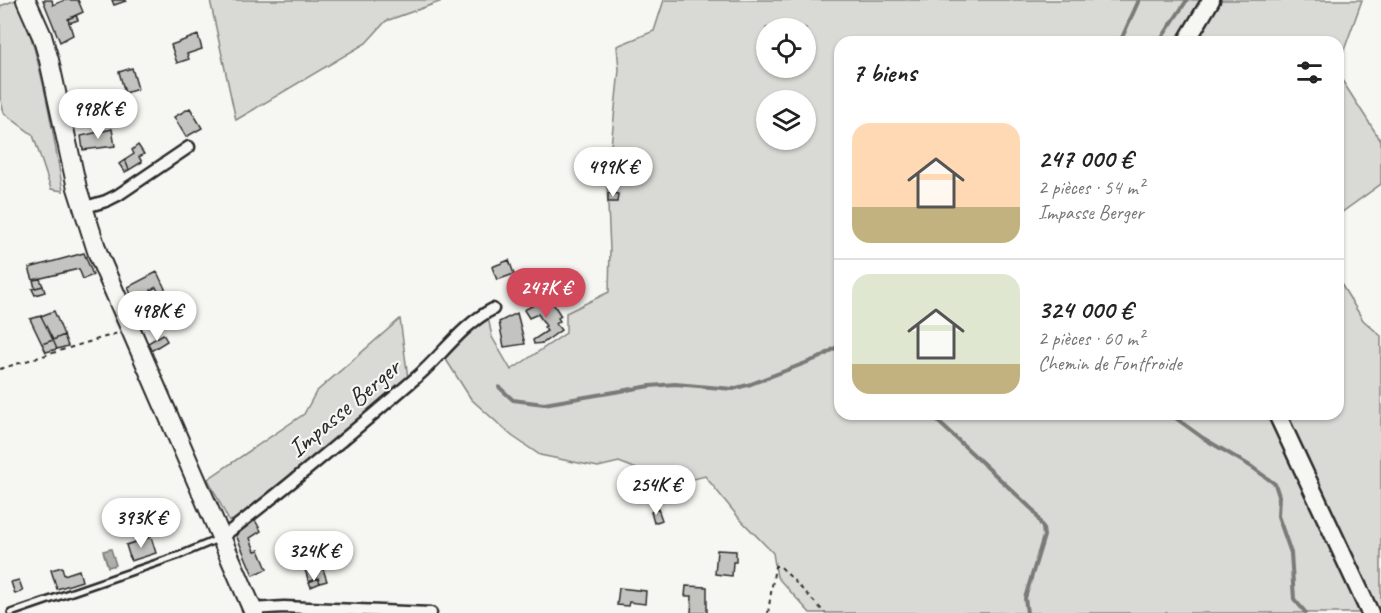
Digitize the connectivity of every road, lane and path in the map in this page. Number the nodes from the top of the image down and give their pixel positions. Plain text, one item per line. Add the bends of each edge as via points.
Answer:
1 (26, 0) edge
2 (1210, 0) edge
3 (1189, 36) edge
4 (189, 147) dead end
5 (82, 208) junction
6 (493, 309) dead end
7 (130, 328) junction
8 (0, 369) edge
9 (1280, 420) edge
10 (221, 538) junction
11 (253, 611) edge
12 (11, 613) edge
13 (431, 613) edge
14 (768, 613) edge
15 (825, 613) edge
16 (1370, 613) edge

1 - 5 main road via 49,60
2 - 3 street
4 - 5 street via 118,195
5 - 7 main road
6 - 10 street, Impasse Berger via 479,316 387,403
7 - 8 path
7 - 10 main road
9 - 16 street
10 - 11 main road
10 - 12 lane
11 - 13 street via 271,606
14 - 15 path via 775,566 780,566

